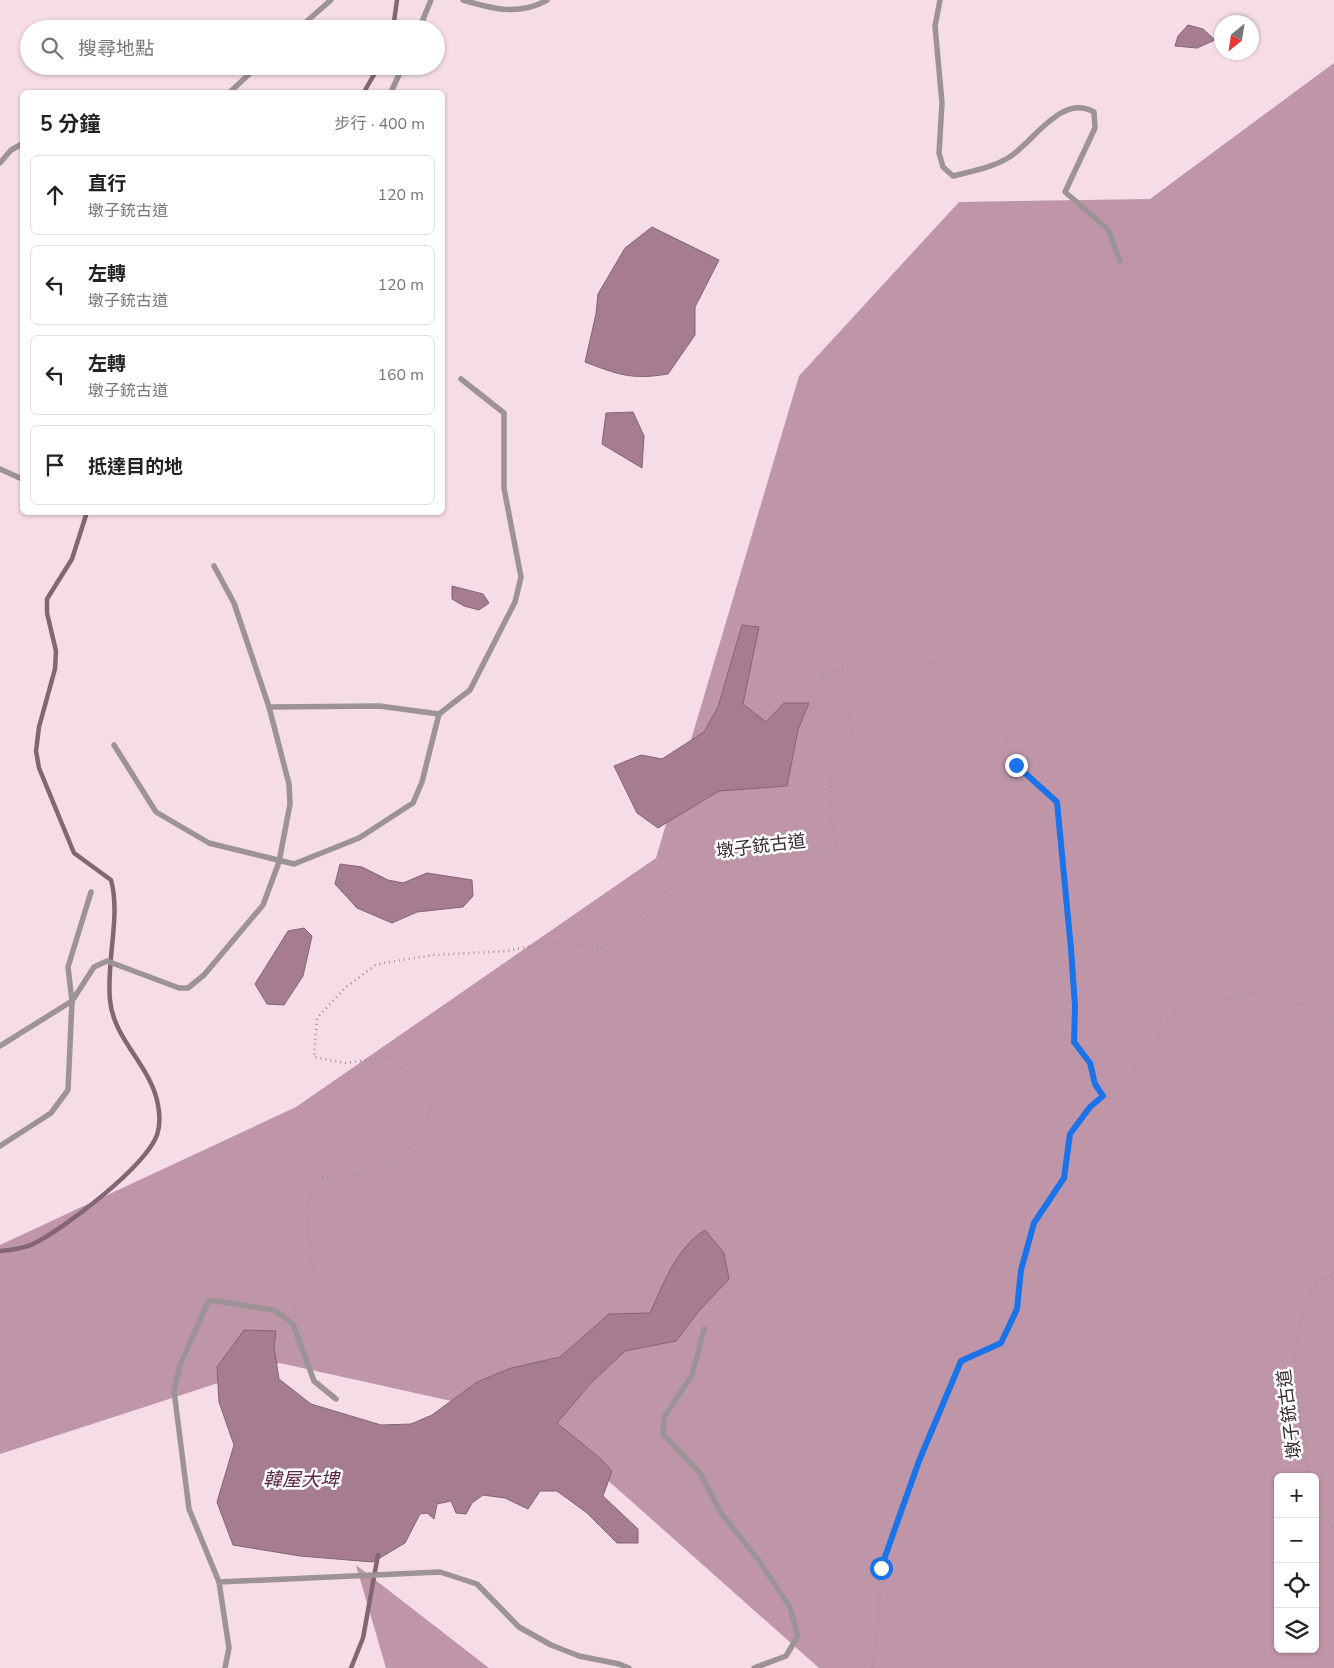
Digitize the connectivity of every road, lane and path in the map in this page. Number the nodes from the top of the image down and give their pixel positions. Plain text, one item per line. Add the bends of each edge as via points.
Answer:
1 (331, 0) edge
2 (431, 0) edge
3 (463, 0) edge
4 (547, 0) edge
5 (940, 0) edge
6 (308, 20) edge
7 (422, 20) edge
8 (248, 75) edge
9 (399, 75) edge
10 (232, 90) edge
11 (392, 90) edge
12 (20, 145) edge
13 (0, 163) edge
14 (1120, 261) dead end
15 (461, 379) dead end
16 (0, 469) edge
17 (20, 478) edge
18 (214, 566) dead end
19 (269, 707) junction
20 (439, 714) junction
21 (114, 745) dead end
22 (279, 862) junction
23 (91, 892) dead end
24 (72, 1001) junction
25 (1334, 1026) edge
26 (0, 1046) edge
27 (1103, 1096) junction
28 (0, 1146) edge
29 (1334, 1274) edge
30 (287, 1319) junction
31 (704, 1329) dead end
32 (336, 1399) dead end
33 (1309, 1473) edge
34 (1319, 1507) edge
35 (1334, 1532) edge
36 (219, 1582) junction
37 (225, 1668) edge
38 (629, 1668) edge
39 (754, 1668) edge
40 (872, 1668) edge

1 - 6 lane
2 - 7 lane
3 - 4 lane via 516,11
5 - 14 lane via 935,26 942,103 939,152 943,167 953,176 992,167 1010,157 1060,113 1078,107 1087,108 1094,112 1095,128 1065,192 1108,229
8 - 10 lane
9 - 11 lane
12 - 13 lane
15 - 20 lane via 504,413 504,488 521,577 515,602 470,690
16 - 17 lane
18 - 19 lane via 234,603
19 - 20 lane via 379,706
19 - 22 lane via 289,784 290,804
20 - 22 lane via 422,782 413,803 359,838 294,864
21 - 22 lane via 156,812 209,843
22 - 24 lane via 263,905 188,988 160,983 107,962 94,967
23 - 24 lane via 68,967
24 - 26 lane
24 - 28 lane via 68,1090 51,1114
25 - 27 path via 1324,1014 1266,991 1194,1001 1183,988 1175,1013 1124,1088
27 - 30 path, 墩子銃古道 via 1095,1084 1090,1063 1074,1042 1072,958 1057,802 1016,765 1008,748 1004,723 976,701 942,666 888,648 866,662 823,675 821,683 849,716 853,736 830,773 831,823 840,853 798,851 707,865 664,892 630,927 601,950 549,942 507,951 433,955 378,964 345,988 317,1018 314,1057 346,1063 388,1057 433,1101 422,1136 391,1164 354,1175 319,1178 307,1205 314,1277
27 - 40 path via 1090,1107 1070,1134 1064,1178 1034,1223 1021,1270 1017,1309 1001,1343 961,1361 919,1461 881,1568
29 - 33 path, 墩子銃古道 via 1316,1282 1299,1328 1294,1372
30 - 32 lane via 293,1324 314,1381
30 - 36 lane via 274,1310 209,1300 178,1374 174,1391 189,1509
31 - 39 lane via 692,1375 664,1417 663,1434 700,1473 721,1514 760,1562 790,1607 798,1636 786,1656
34 - 35 path
36 - 37 lane via 229,1648
36 - 38 lane via 440,1572 477,1584 519,1627 551,1645 579,1656

